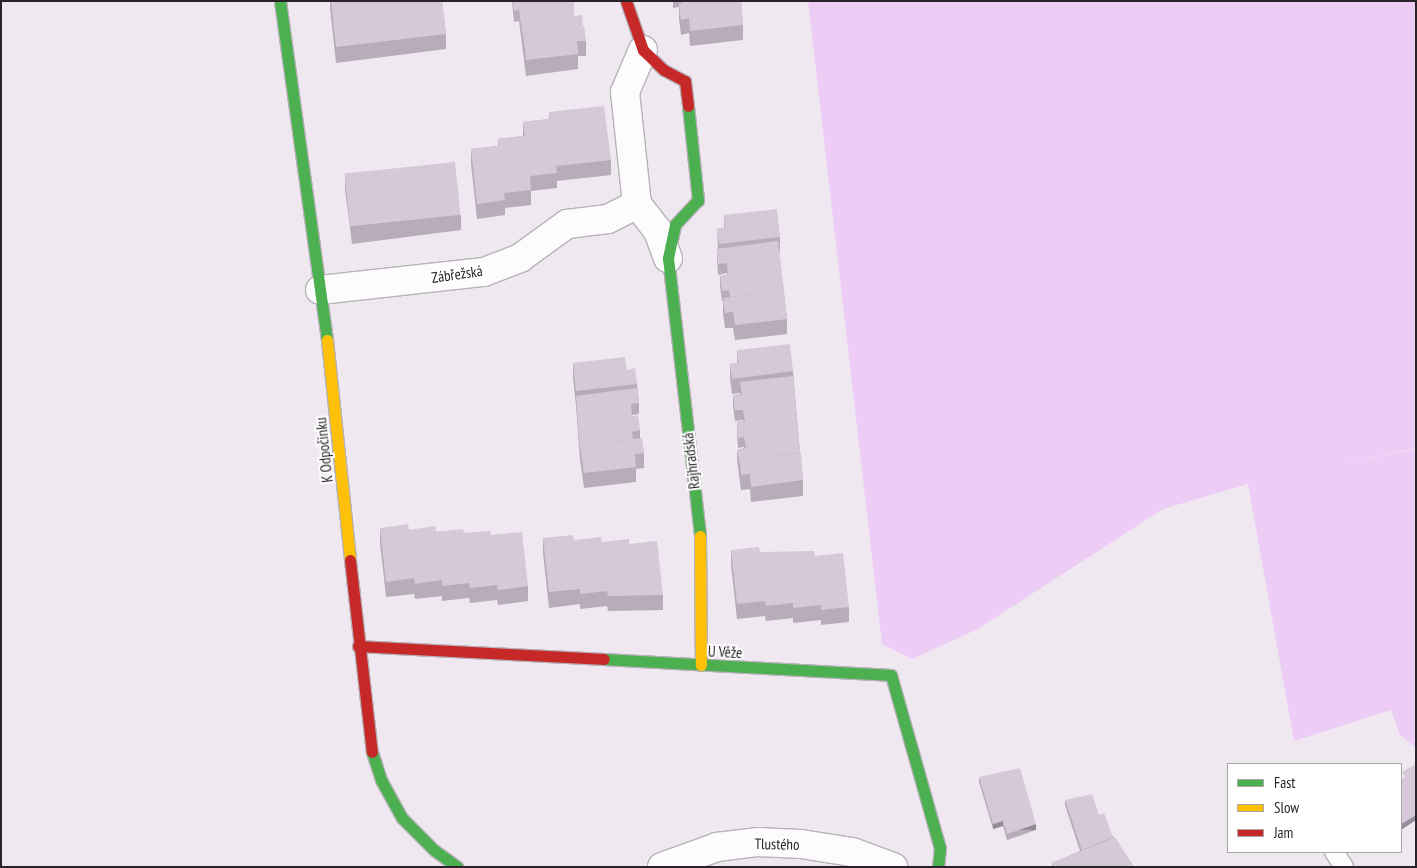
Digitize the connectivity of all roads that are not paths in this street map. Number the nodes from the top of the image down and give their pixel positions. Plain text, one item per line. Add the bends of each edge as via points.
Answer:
1 (280, 1) edge
2 (626, 1) edge
3 (643, 50) junction
4 (637, 204) junction
5 (668, 258) junction
6 (320, 290) junction
7 (358, 646) junction
8 (701, 665) junction
9 (1335, 853) edge
10 (457, 867) edge
11 (662, 867) edge
12 (893, 867) edge
13 (938, 867) edge
14 (1344, 867) edge

1 - 6 street, K Odpočinku
2 - 3 street, Rajhradská
3 - 4 street via 625,92
3 - 5 street, Rajhradská via 664,70 685,81 698,200 674,225
4 - 5 street, Rajhradská via 658,230
4 - 6 street, Zábřežská via 608,219 567,224 520,258 484,272
5 - 8 street, Rajhradská via 701,549
6 - 7 street, K Odpočinku via 343,475
7 - 8 street, U Věže
7 - 10 street, K Odpočinku via 369,741 381,780 402,818 434,850
8 - 13 street, U Věže via 891,676 940,848
9 - 14 lane
11 - 12 street, Tlustého via 718,847 757,842 800,844 852,852

